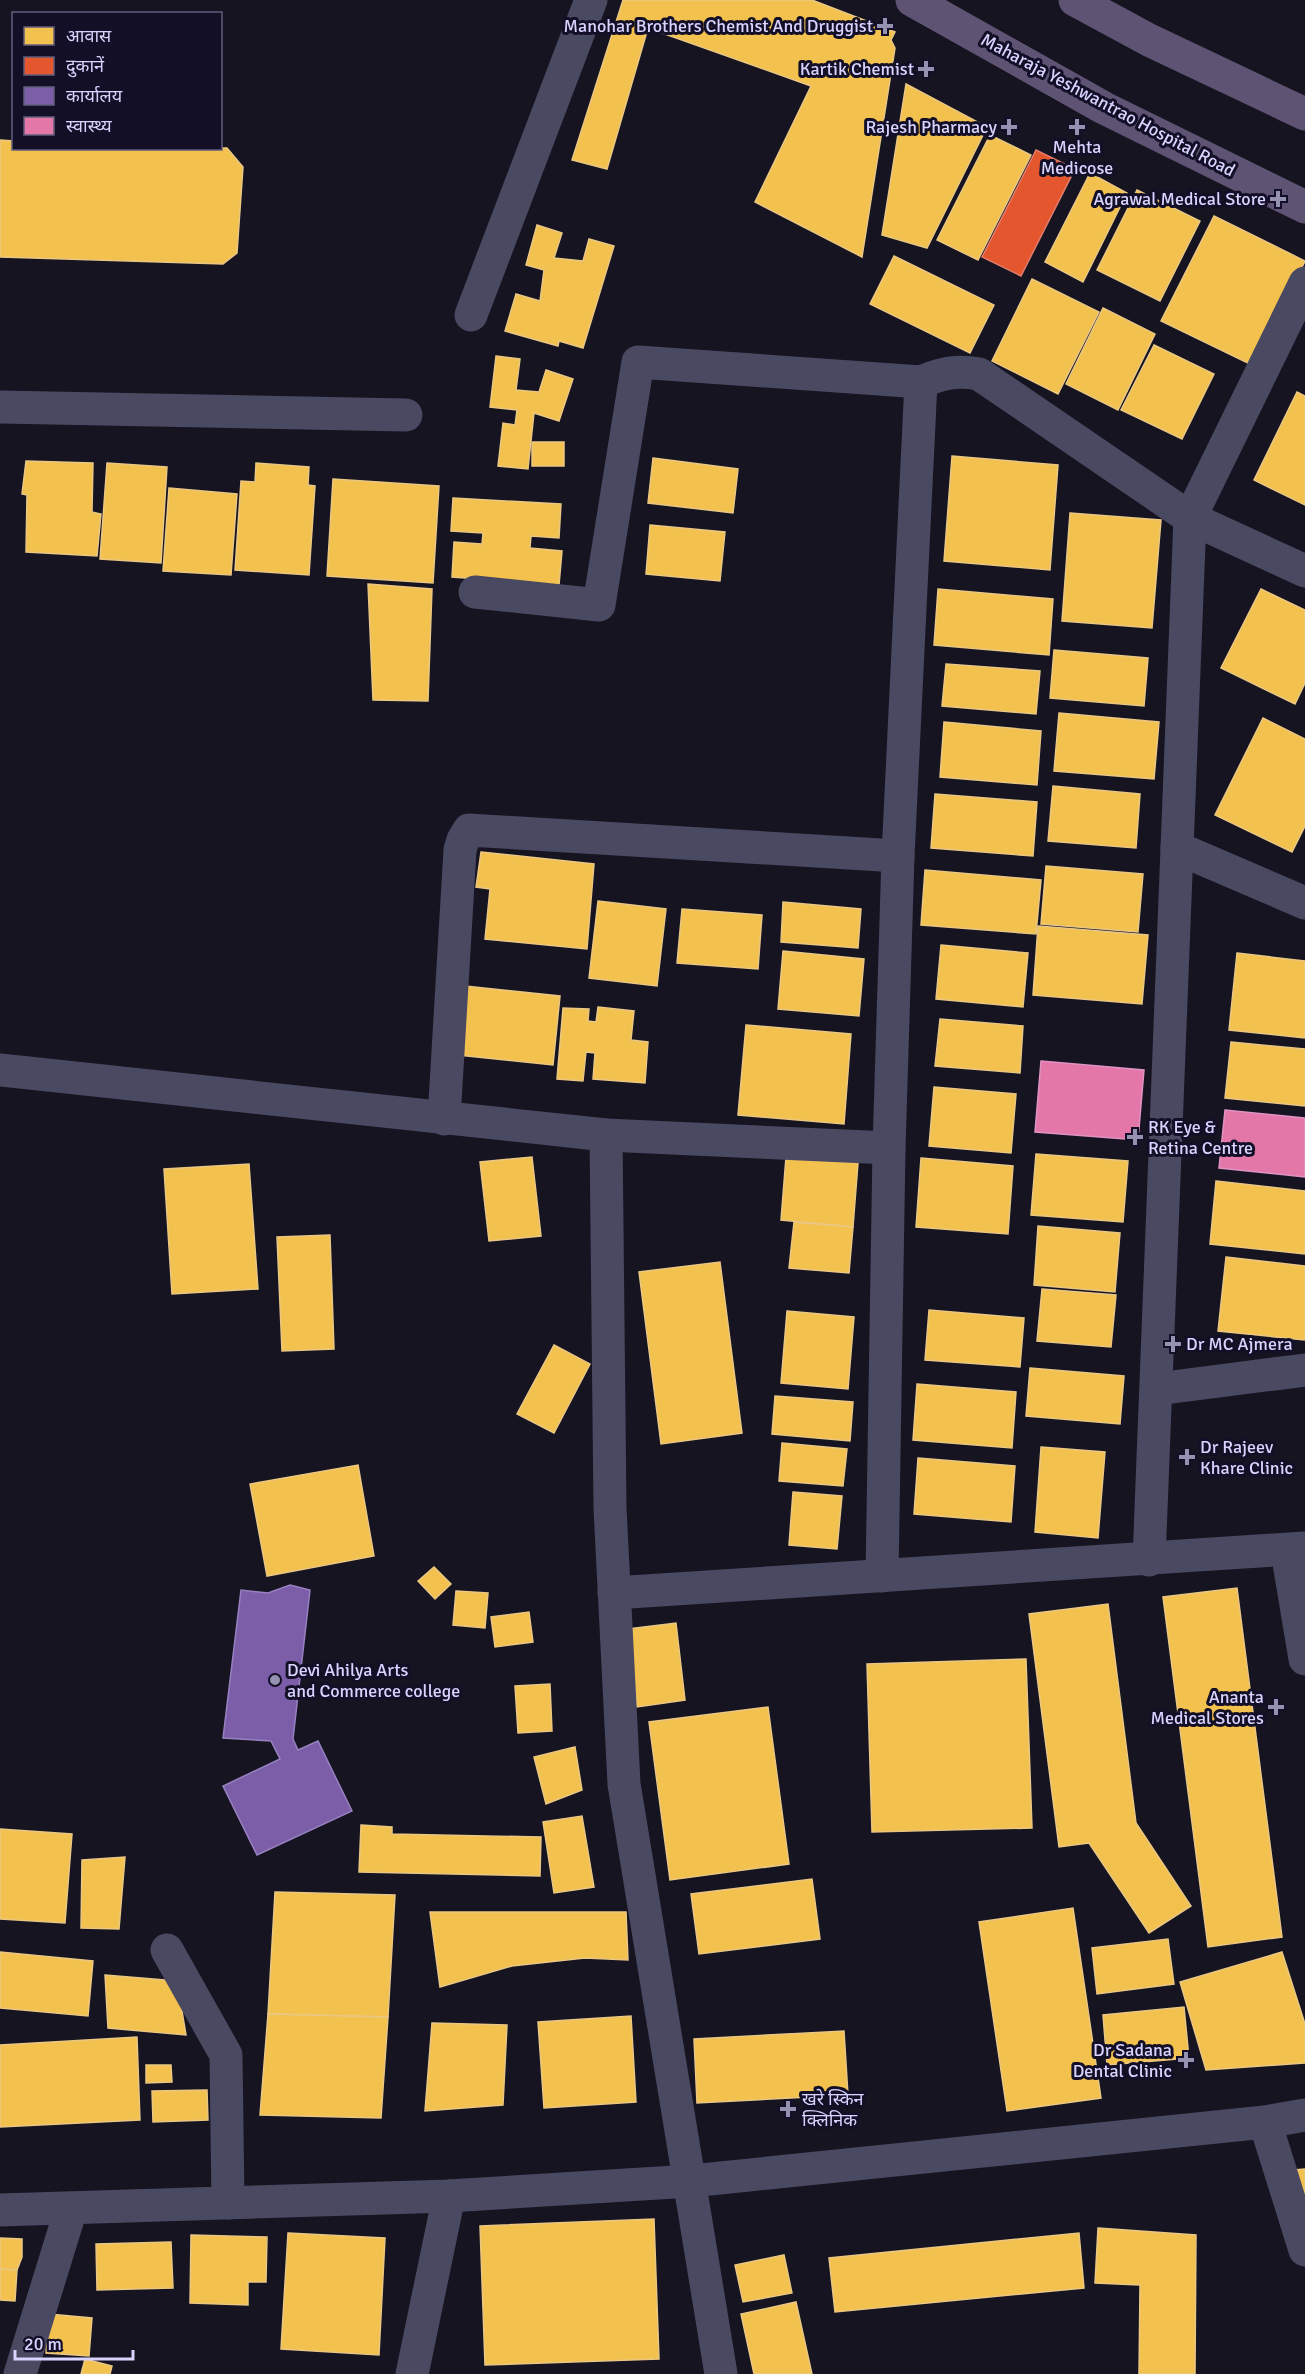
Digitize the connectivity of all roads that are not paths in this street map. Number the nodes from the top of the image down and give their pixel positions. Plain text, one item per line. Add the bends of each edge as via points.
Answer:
1 (591, 0) edge
2 (912, 0) edge
3 (1075, 0) edge
4 (1305, 114) edge
5 (1305, 207) edge
6 (1305, 284) edge
7 (471, 315) dead end
8 (921, 382) junction
9 (0, 407) edge
10 (406, 415) dead end
11 (1190, 518) junction
12 (1305, 571) edge
13 (475, 592) dead end
14 (1177, 848) junction
15 (898, 856) junction
16 (1305, 903) edge
17 (0, 1070) edge
18 (444, 1119) junction
19 (606, 1135) junction
20 (889, 1148) junction
21 (1305, 1370) edge
22 (1157, 1389) junction
23 (1296, 1550) edge
24 (1149, 1560) junction
25 (882, 1576) junction
26 (614, 1593) junction
27 (1305, 1659) edge
28 (167, 1950) dead end
29 (1305, 2115) edge
30 (1266, 2122) junction
31 (691, 2181) junction
32 (449, 2196) junction
33 (228, 2203) junction
34 (71, 2209) junction
35 (0, 2210) edge
36 (1305, 2250) edge
37 (20, 2374) edge
38 (412, 2374) edge
39 (721, 2374) edge

1 - 7 street
2 - 5 main road, Maharaja Yeshwantrao Hospital Road via 1104,108
3 - 4 main road
6 - 11 street
8 - 11 street via 959,371 979,374
8 - 13 street via 639,362 599,605
8 - 15 street
9 - 10 street
11 - 12 street
11 - 14 street
14 - 16 street
14 - 22 street
15 - 18 street via 469,830 460,850
15 - 20 street
17 - 18 street
18 - 19 street
19 - 20 street
19 - 26 street
20 - 25 street
21 - 22 street
22 - 24 street
23 - 24 street
23 - 27 street
24 - 25 street
25 - 26 street
26 - 31 street via 624,1784
28 - 33 street via 226,2055
29 - 30 street
30 - 31 street
30 - 36 street
31 - 32 street
31 - 39 street
32 - 33 street
32 - 38 street
33 - 34 street
34 - 35 street
34 - 37 street

